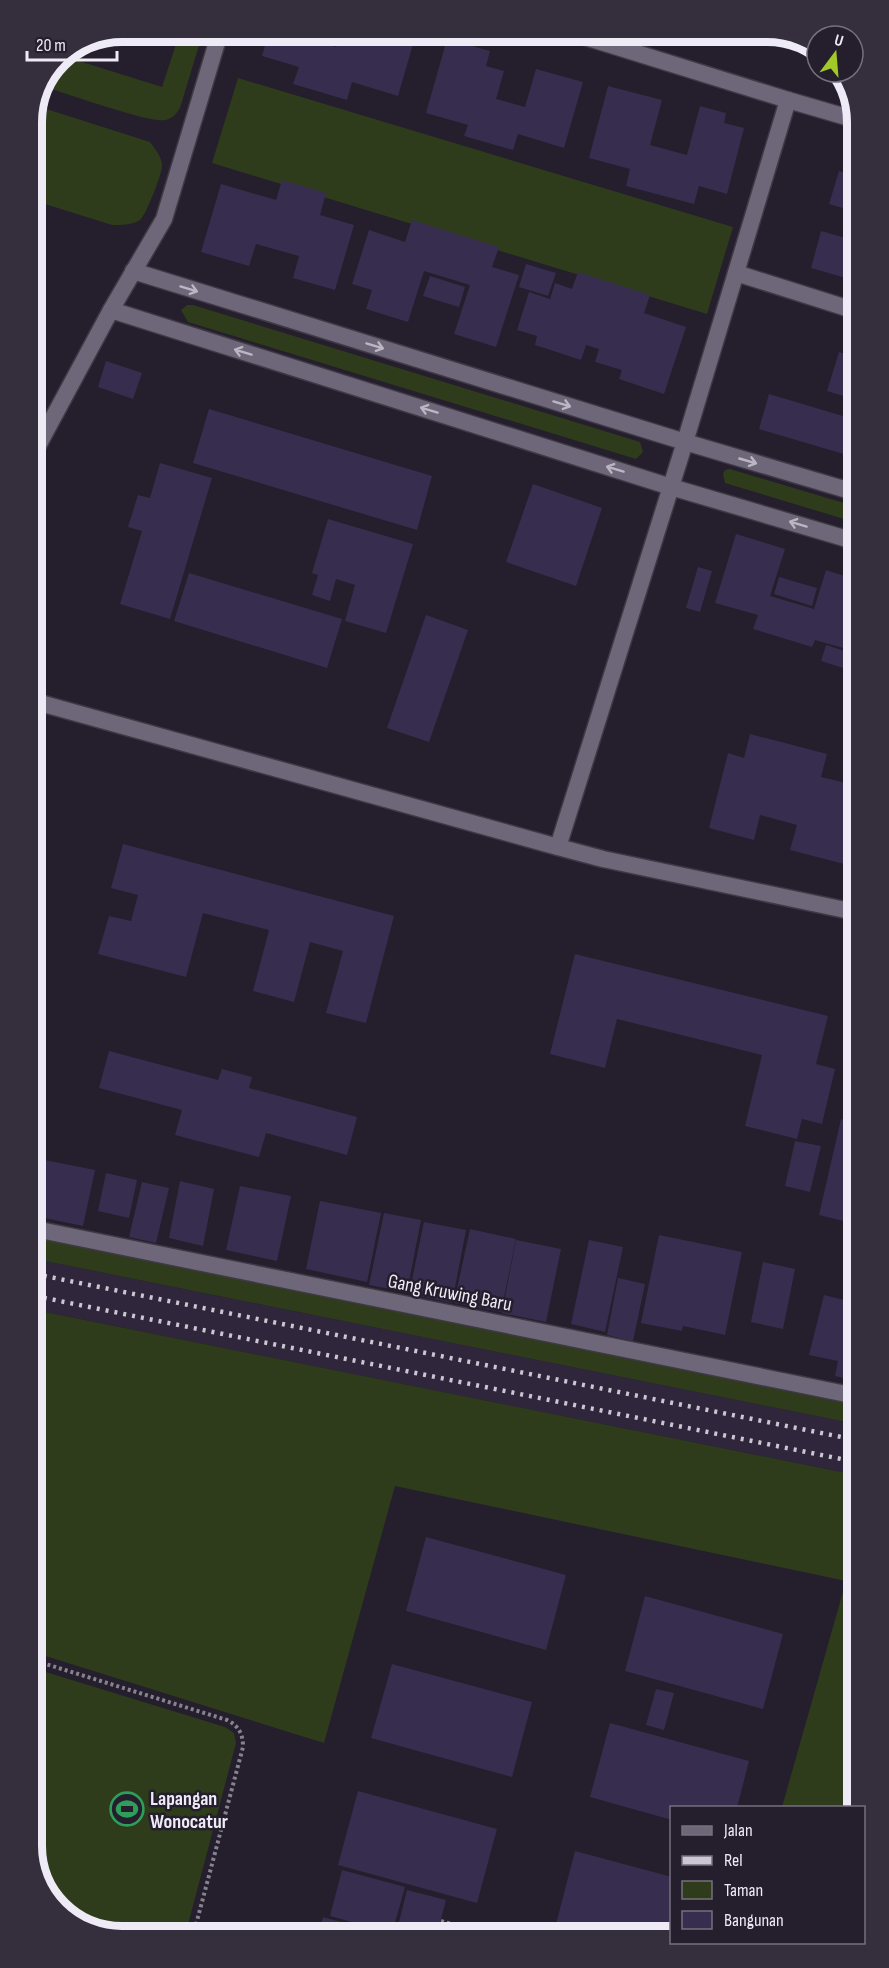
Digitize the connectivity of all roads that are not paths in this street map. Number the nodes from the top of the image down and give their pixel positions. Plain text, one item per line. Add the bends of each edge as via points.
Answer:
1 (217, 42) edge
2 (601, 42) edge
3 (788, 100) junction
4 (846, 116) edge
5 (133, 271) junction
6 (736, 273) junction
7 (847, 308) edge
8 (111, 310) junction
9 (42, 438) edge
10 (685, 442) junction
11 (671, 486) junction
12 (847, 490) edge
13 (847, 539) edge
14 (42, 704) edge
15 (558, 847) junction
16 (847, 910) edge
17 (42, 1230) edge
18 (847, 1394) edge

1 - 5 street via 164,219
2 - 3 street
3 - 4 street
3 - 6 street
5 - 8 street
5 -> 10 street
6 - 7 street
6 - 10 street
8 - 9 street
11 -> 8 street
10 - 11 street
10 -> 12 street
13 -> 11 street
11 - 15 street
14 - 15 street
15 - 16 street
17 - 18 street, Gang Kruwing Baru

